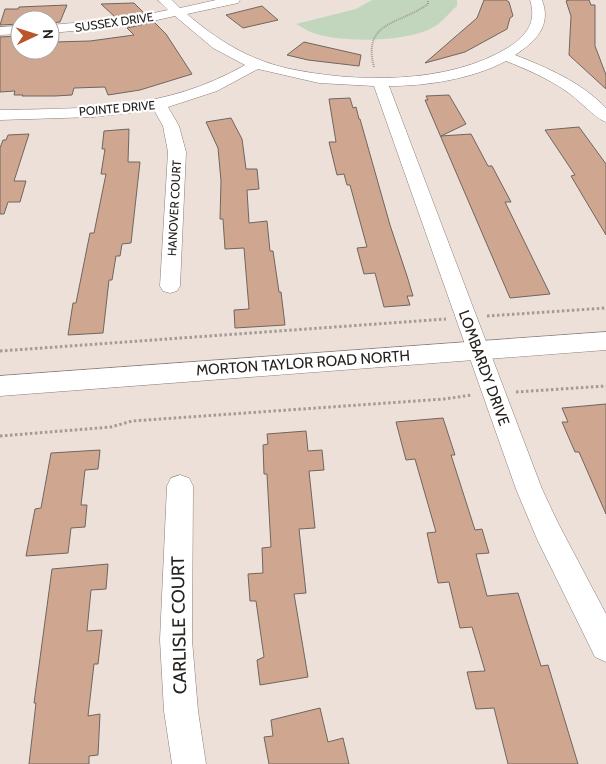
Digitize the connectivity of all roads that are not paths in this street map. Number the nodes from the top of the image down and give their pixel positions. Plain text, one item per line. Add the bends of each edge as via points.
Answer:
1 (164, 0) edge
2 (234, 0) edge
3 (536, 0) edge
4 (178, 12) junction
5 (60, 28) edge
6 (505, 56) junction
7 (256, 64) junction
8 (380, 82) junction
9 (159, 104) junction
10 (0, 115) edge
11 (606, 117) edge
12 (170, 286) dead end
13 (606, 341) edge
14 (478, 351) junction
15 (0, 386) edge
16 (180, 486) dead end
17 (606, 646) edge
18 (189, 764) edge

1 - 4 street
2 - 4 street, SUSSEX DRIVE
3 - 6 street via 540,16 537,28 522,45
4 - 5 street, SUSSEX DRIVE via 108,25
4 - 7 street via 216,45
6 - 8 street via 452,74
6 - 11 street via 572,87
7 - 8 street via 311,77
7 - 9 street, POINTE DRIVE via 209,88
8 - 14 street, LOMBARDY DRIVE
9 - 10 street, POINTE DRIVE via 120,110
9 - 12 street, HANOVER COURT via 171,126 177,152
13 - 14 street, MORTON TAYLOR ROAD NORTH
14 - 15 street, MORTON TAYLOR ROAD NORTH
14 - 17 street, LOMBARDY DRIVE via 532,497
16 - 18 street, CARLISLE COURT via 176,640

